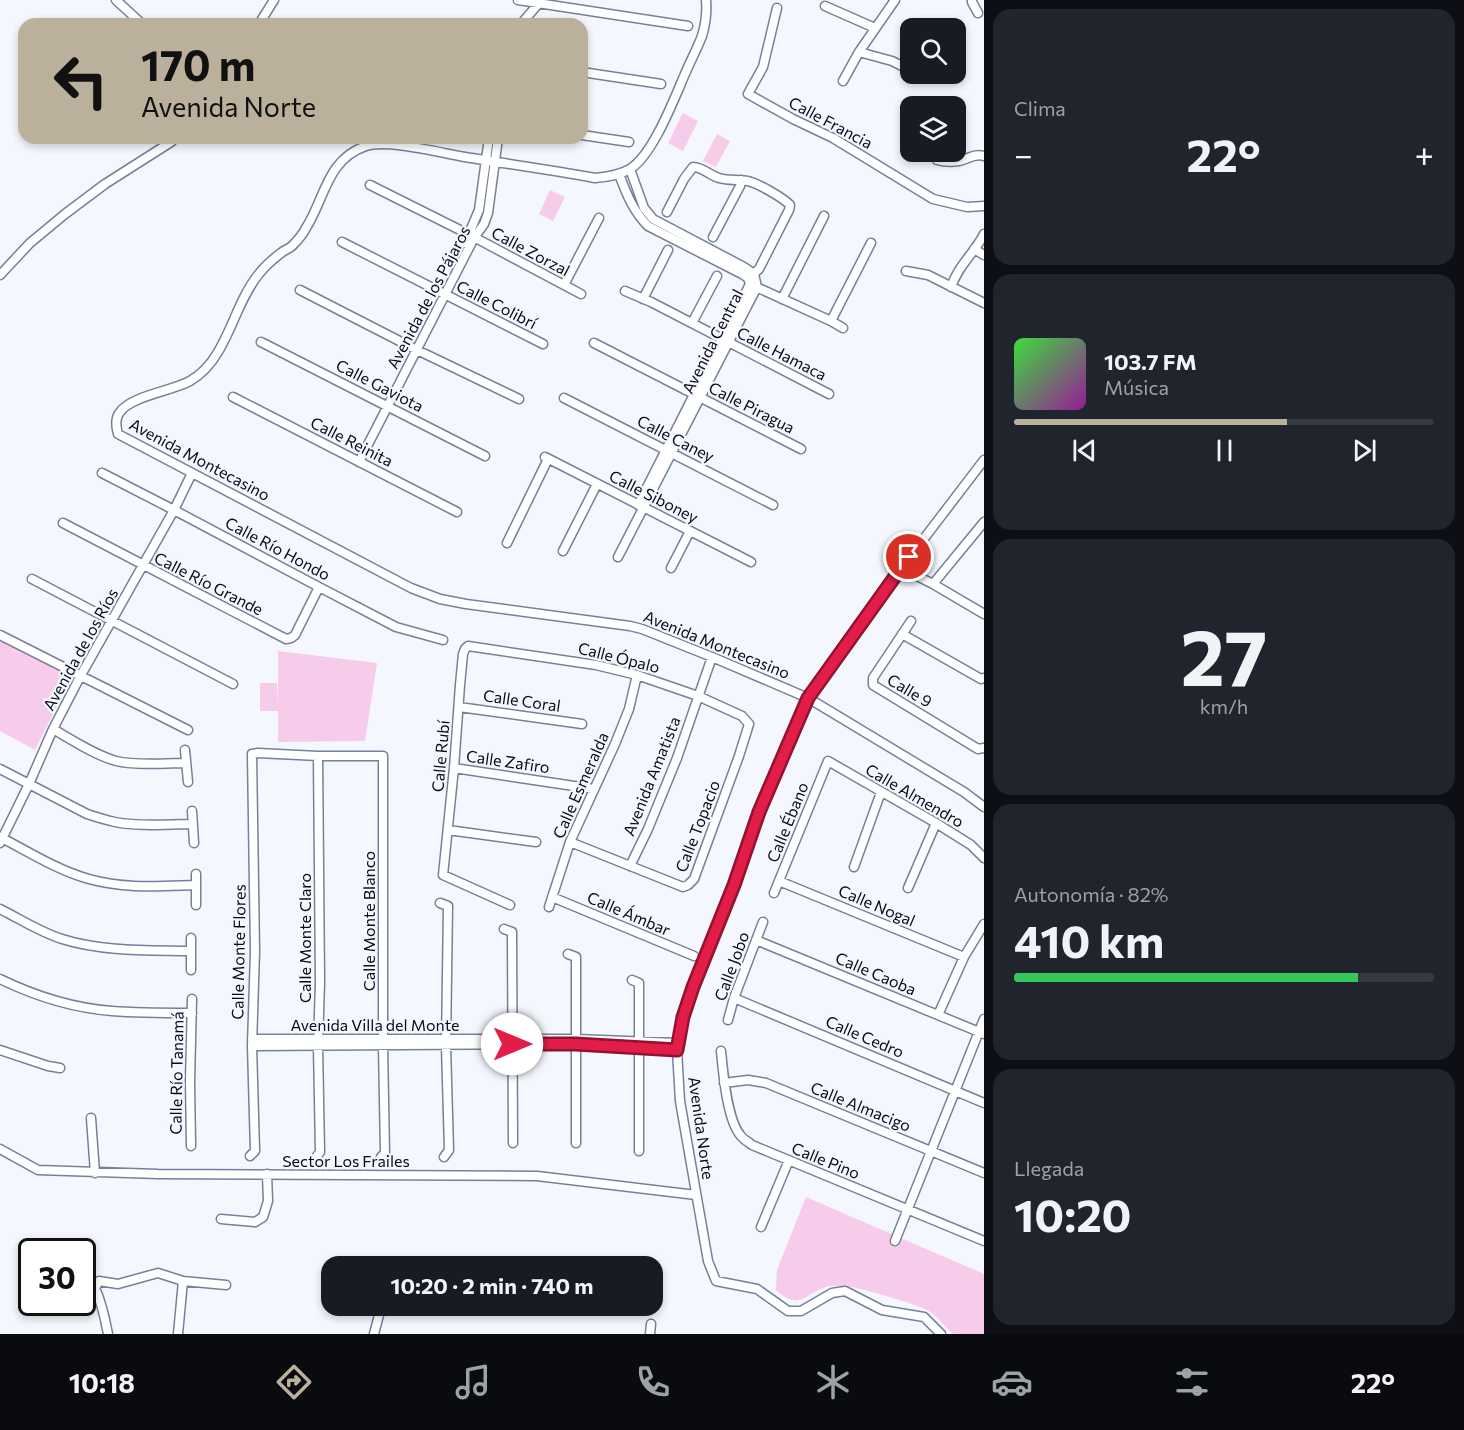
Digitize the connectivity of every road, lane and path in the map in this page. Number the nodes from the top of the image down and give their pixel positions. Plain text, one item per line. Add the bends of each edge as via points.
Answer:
1 (116, 0) edge
2 (274, 0) edge
3 (518, 0) edge
4 (706, 0) edge
5 (895, 0) edge
6 (972, 0) edge
7 (537, 1) edge
8 (825, 6) dead end
9 (777, 8) dead end
10 (978, 13) dead end
11 (136, 18) edge
12 (262, 18) edge
13 (520, 18) edge
14 (525, 18) edge
15 (688, 26) dead end
16 (875, 28) junction
17 (859, 52) junction
18 (900, 66) edge
19 (588, 73) edge
20 (843, 81) dead end
21 (661, 84) dead end
22 (588, 136) edge
23 (629, 142) dead end
24 (168, 144) edge
25 (489, 144) edge
26 (496, 144) edge
27 (984, 156) edge
28 (966, 159) edge
29 (490, 161) junction
30 (630, 169) junction
31 (619, 174) junction
32 (741, 180) junction
33 (370, 185) dead end
34 (984, 206) edge
35 (667, 212) dead end
36 (824, 216) dead end
37 (599, 218) dead end
38 (984, 234) edge
39 (472, 236) junction
40 (713, 237) dead end
41 (680, 238) junction
42 (342, 242) dead end
43 (871, 243) dead end
44 (974, 249) junction
45 (668, 250) dead end
46 (984, 255) edge
47 (906, 271) dead end
48 (0, 275) edge
49 (717, 276) dead end
50 (752, 281) junction
51 (564, 285) junction
52 (951, 287) junction
53 (300, 290) dead end
54 (625, 291) dead end
55 (443, 293) junction
56 (581, 294) dead end
57 (643, 299) junction
58 (782, 299) junction
59 (984, 303) edge
60 (831, 321) junction
61 (692, 323) junction
62 (843, 328) dead end
63 (725, 341) junction
64 (261, 342) dead end
65 (594, 343) dead end
66 (543, 344) dead end
67 (414, 349) junction
68 (829, 394) dead end
69 (697, 396) junction
70 (233, 397) dead end
71 (564, 398) dead end
72 (519, 399) dead end
73 (385, 405) junction
74 (801, 449) dead end
75 (669, 451) junction
76 (485, 456) dead end
77 (984, 460) edge
78 (357, 461) junction
79 (102, 473) dead end
80 (192, 473) junction
81 (597, 484) junction
82 (773, 505) dead end
83 (640, 506) junction
84 (174, 510) junction
85 (457, 512) dead end
86 (984, 522) edge
87 (63, 523) dead end
88 (690, 531) junction
89 (507, 543) dead end
90 (563, 551) dead end
91 (618, 557) dead end
92 (751, 562) dead end
93 (143, 566) junction
94 (671, 568) dead end
95 (913, 574) dead end
96 (32, 579) dead end
97 (933, 584) junction
98 (319, 588) junction
99 (983, 612) edge
100 (112, 621) junction
101 (910, 621) dead end
102 (902, 634) junction
103 (0, 635) edge
104 (443, 640) dead end
105 (472, 646) joint
106 (712, 657) junction
107 (81, 675) junction
108 (637, 675) junction
109 (984, 678) edge
110 (233, 684) dead end
111 (698, 696) junction
112 (808, 698) junction
113 (459, 707) junction
114 (582, 724) dead end
115 (749, 724) joint
116 (53, 729) junction
117 (188, 730) dead end
118 (984, 748) edge
119 (185, 750) dead end
120 (318, 756) junction
121 (828, 761) joint
122 (186, 763) junction
123 (454, 768) junction
124 (0, 769) edge
125 (188, 782) dead end
126 (29, 784) junction
127 (594, 789) junction
128 (881, 792) junction
129 (984, 807) edge
130 (192, 811) dead end
131 (936, 823) junction
132 (193, 824) junction
133 (448, 830) junction
134 (1, 840) edge
135 (537, 842) dead end
136 (570, 842) junction
137 (194, 843) dead end
138 (984, 858) edge
139 (630, 866) junction
140 (854, 867) dead end
141 (196, 874) dead end
142 (779, 881) junction
143 (196, 885) junction
144 (908, 888) dead end
145 (774, 893) dead end
146 (552, 897) junction
147 (440, 903) dead end
148 (196, 905) dead end
149 (510, 905) dead end
150 (549, 907) dead end
151 (0, 909) edge
152 (763, 922) dead end
153 (984, 924) edge
154 (504, 928) dead end
155 (191, 938) dead end
156 (756, 940) junction
157 (190, 951) junction
158 (568, 954) dead end
159 (694, 956) dead end
160 (964, 957) junction
161 (191, 970) dead end
162 (0, 979) edge
163 (632, 981) dead end
164 (734, 998) junction
165 (192, 999) dead end
166 (192, 1013) junction
167 (938, 1015) junction
168 (984, 1019) edge
169 (728, 1020) dead end
170 (981, 1033) edge
171 (512, 1041) junction
172 (576, 1041) junction
173 (252, 1042) junction
174 (318, 1042) junction
175 (383, 1042) junction
176 (446, 1042) junction
177 (639, 1044) junction
178 (678, 1047) junction
179 (0, 1050) edge
180 (721, 1051) dead end
181 (60, 1068) dead end
182 (724, 1083) junction
183 (955, 1091) junction
184 (984, 1103) edge
185 (91, 1118) dead end
186 (513, 1143) dead end
187 (576, 1143) dead end
188 (190, 1146) dead end
189 (0, 1149) edge
190 (639, 1151) dead end
191 (932, 1151) junction
192 (250, 1156) dead end
193 (317, 1156) dead end
194 (381, 1157) dead end
195 (444, 1157) dead end
196 (789, 1160) junction
197 (95, 1173) junction
198 (984, 1173) edge
199 (267, 1174) junction
200 (696, 1195) junction
201 (908, 1210) junction
202 (221, 1219) dead end
203 (761, 1227) dead end
204 (895, 1241) dead end
205 (984, 1241) edge
206 (183, 1281) junction
207 (226, 1285) dead end
208 (379, 1316) edge
209 (108, 1334) edge
210 (178, 1334) edge
211 (374, 1334) edge
212 (942, 1334) edge

1 - 11 street
2 - 12 street
3 - 7 street
4 - 30 street, Avenida Montecasino via 698,46 658,134
5 - 16 street
6 - 10 street
7 - 13 street
7 - 14 street
7 - 15 street
8 - 16 street
9 - 34 street, Calle Francia via 763,67 748,94 833,138 933,199 967,207
16 - 17 street
17 - 18 street
17 - 20 street
19 - 21 street
22 - 23 street
24 - 48 street via 65,214
25 - 29 street, Avenida de los Pájaros
26 - 29 street, Avenida de los Pájaros
27 - 28 street
29 - 31 street, Avenida Montecasino via 595,177
29 - 39 street, Avenida de los Pájaros
29 - 80 street, Avenida Montecasino via 387,144 368,145 339,163 305,230 250,286 208,367 189,382 150,395 119,412 118,434
30 - 31 street, Avenida Montecasino
30 - 41 street, Avenida Central via 644,208
31 - 41 street, Avenida Central via 638,216 648,226
32 - 35 street via 725,179 693,167
32 - 40 street
32 - 50 street via 784,199 789,205
33 - 39 street, Calle Zorzal
36 - 58 street
37 - 51 street
38 - 44 street
39 - 51 street, Calle Zorzal
39 - 55 street, Avenida de los Pájaros
41 - 50 street, Avenida Central
42 - 55 street, Calle Colibrí
43 - 60 street
44 - 46 street
44 - 52 street
45 - 57 street
47 - 52 street via 928,275
49 - 61 street
50 - 58 street
50 - 63 street, Avenida Central
51 - 56 street, Calle Zorzal
52 - 59 street
53 - 67 street
54 - 57 street, Calle Hamaca
55 - 66 street, Calle Colibrí
55 - 67 street, Avenida de los Pájaros
57 - 61 street, Calle Hamaca
58 - 60 street
60 - 62 street
61 - 63 street, Calle Hamaca
63 - 68 street, Calle Hamaca
63 - 69 street, Avenida Central
64 - 73 street, Calle Gaviota
65 - 69 street, Calle Piragua
67 - 72 street
67 - 73 street, Avenida de los Pájaros
69 - 74 street, Calle Piragua
69 - 75 street, Avenida Central
70 - 78 street, Calle Reinita
71 - 75 street, Calle Caney
73 - 76 street, Calle Gaviota
73 - 78 street, Avenida de los Pájaros
75 - 82 street, Calle Caney
75 - 83 street, Avenida Central
77 - 112 street, Avenida Norte
78 - 85 street, Calle Reinita
79 - 84 street, Calle Río Hondo
80 - 84 street, Avenida de los Ríos
80 - 106 street, Avenida Montecasino via 411,588 440,599 630,626
81 - 83 street, Calle Siboney
81 - 89 street, Calle Siboney via 547,458
81 - 90 street
83 - 88 street, Calle Siboney
83 - 91 street, Avenida Central
84 - 93 street, Avenida de los Ríos
84 - 98 street, Calle Río Hondo
86 - 97 street
87 - 93 street, Calle Río Grande
88 - 92 street, Calle Siboney
88 - 94 street
93 - 98 street, Calle Río Grande via 286,639 295,635
93 - 100 street, Avenida de los Ríos
95 - 97 street
96 - 100 street
97 - 99 street
98 - 104 street, Calle Río Hondo via 396,627
100 - 107 street, Avenida de los Ríos
100 - 110 street
101 - 102 street
102 - 109 street
102 - 118 street, Calle 9 via 873,678 873,685 978,749
103 - 107 street
105 - 108 street, Calle Ópalo via 596,664
105 - 113 street, Calle Rubí via 465,649
106 - 111 street, Avenida Amatista
106 - 112 street, Avenida Montecasino
107 - 116 street, Avenida de los Ríos
107 - 117 street
108 - 111 street, Calle Ópalo
108 - 127 street, Calle Esmeralda via 629,709
111 - 115 street, Calle Ópalo via 742,716
111 - 139 street, Avenida Amatista via 677,758
112 - 129 street, Avenida Montecasino
112 - 178 street, Avenida Norte via 759,812 689,996
113 - 114 street, Calle Coral
113 - 123 street, Calle Rubí
115 - 139 street, Calle Topacio via 691,883 683,887
116 - 122 street via 114,760 133,764
116 - 126 street, Avenida de los Ríos
119 - 122 street
120 - 173 street, Calle Monte Flores via 252,754
120 - 174 street, Calle Monte Claro
120 - 175 street, Calle Monte Blanco via 383,756
121 - 128 street, Calle Almendro
121 - 142 street, Calle Ébano
122 - 125 street
123 - 127 street, Calle Zafiro
123 - 133 street, Calle Rubí
124 - 126 street
126 - 132 street via 87,814 115,822
126 - 134 street, Avenida de los Ríos
127 - 136 street, Calle Esmeralda
128 - 131 street, Calle Almendro
128 - 140 street
130 - 132 street
131 - 138 street, Calle Almendro
131 - 144 street
132 - 137 street
133 - 135 street
133 - 149 street, Calle Rubí via 443,875
134 - 143 street via 89,879 119,885
136 - 139 street, Calle Topacio
136 - 146 street, Calle Esmeralda
141 - 143 street
142 - 145 street, Calle Ébano
142 - 160 street, Calle Nogal
143 - 148 street
146 - 150 street, Calle Esmeralda
146 - 159 street, Calle Ámbar
147 - 176 street via 448,906
151 - 157 street via 63,939 125,950
152 - 156 street, Calle Jobo
153 - 160 street
154 - 171 street via 512,932
155 - 157 street
156 - 164 street, Calle Jobo
156 - 167 street, Calle Caoba
157 - 161 street
158 - 172 street via 576,957
160 - 167 street
162 - 166 street via 78,1006 121,1012
163 - 177 street via 639,983
164 - 169 street, Calle Jobo
164 - 183 street, Calle Cedro
165 - 166 street, Calle Río Tanamá
166 - 188 street, Calle Río Tanamá
167 - 170 street, Calle Caoba
168 - 170 street
170 - 183 street
171 - 172 street, Avenida Villa del Monte
171 - 176 street, Avenida Villa del Monte
171 - 186 street
172 - 177 street, Avenida Villa del Monte
172 - 187 street
173 - 174 street, Avenida Villa del Monte
173 - 192 street, Calle Monte Flores via 255,1151
174 - 175 street, Avenida Villa del Monte
174 - 193 street, Calle Monte Claro
175 - 176 street, Avenida Villa del Monte
175 - 194 street, Calle Monte Blanco via 385,1153
176 - 195 street via 449,1150
177 - 178 street, Avenida Villa del Monte
177 - 190 street
178 - 200 street, Avenida Norte via 680,1101
179 - 181 street
180 - 182 street, Calle Pino
182 - 191 street, Calle Almacigo via 766,1083
182 - 196 street, Calle Pino via 734,1126 741,1137
183 - 184 street, Calle Cedro
183 - 191 street
185 - 197 street
189 - 197 street, Sector Los Frailes via 38,1170
191 - 198 street, Calle Almacigo
191 - 201 street
196 - 201 street, Calle Pino
196 - 203 street
197 - 199 street, Sector Los Frailes
199 - 200 street, Sector Los Frailes via 537,1176
199 - 202 street via 268,1202 263,1217 255,1222
200 - 212 street, Avenida Norte via 708,1261 716,1281 757,1289 788,1311 801,1311 832,1293 845,1291 882,1310 924,1317
201 - 204 street
201 - 205 street, Calle Pino
206 - 207 street
206 - 209 street via 158,1273 118,1284 99,1281 95,1288
206 - 210 street
208 - 211 street

